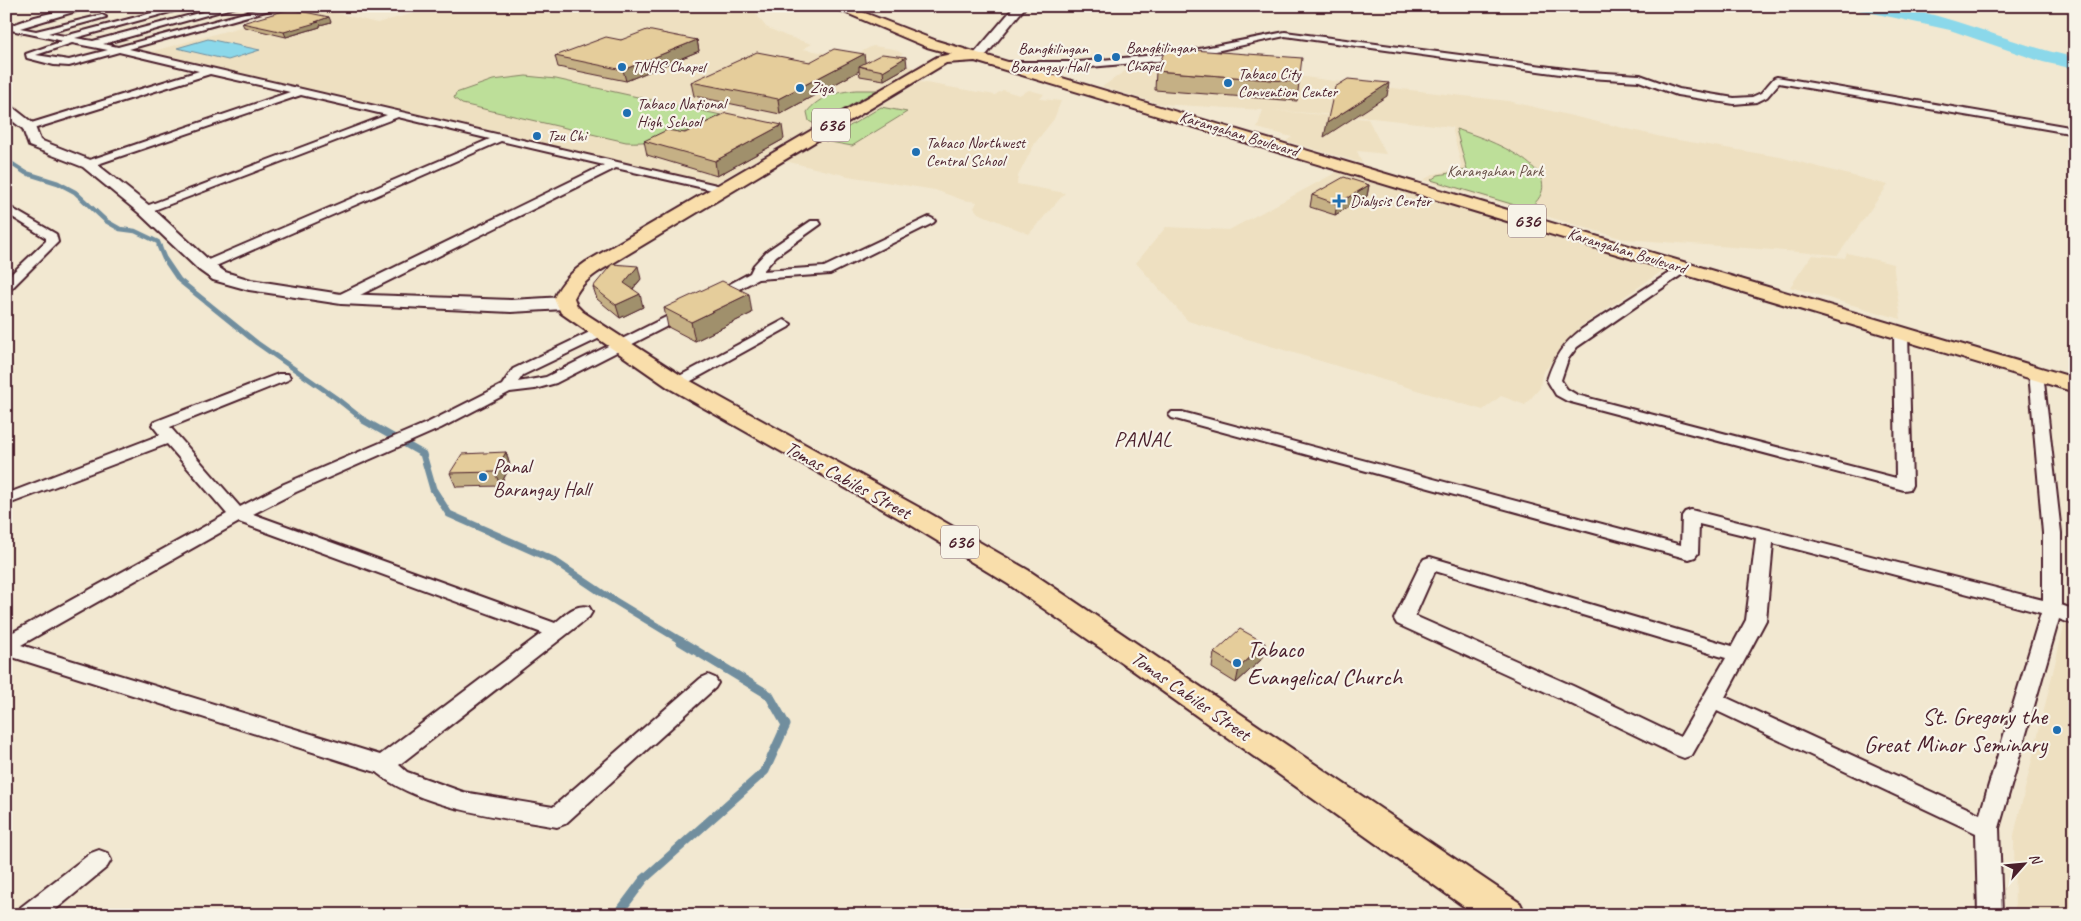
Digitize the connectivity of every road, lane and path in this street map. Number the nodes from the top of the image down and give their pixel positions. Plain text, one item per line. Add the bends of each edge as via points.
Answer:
1 (89, 6) edge
2 (188, 6) edge
3 (235, 6) edge
4 (280, 6) edge
5 (836, 6) edge
6 (1021, 6) edge
7 (37, 34) junction
8 (61, 38) junction
9 (71, 41) junction
10 (94, 44) junction
11 (932, 44) junction
12 (119, 50) junction
13 (978, 56) junction
14 (942, 60) junction
15 (1004, 65) junction
16 (211, 71) junction
17 (302, 91) junction
18 (6, 109) edge
19 (397, 114) junction
20 (29, 127) junction
21 (2075, 131) edge
22 (502, 137) junction
23 (88, 164) junction
24 (615, 164) junction
25 (721, 190) junction
26 (6, 208) edge
27 (145, 210) junction
28 (929, 221) dead end
29 (815, 224) dead end
30 (205, 266) junction
31 (1683, 268) junction
32 (755, 276) junction
33 (6, 286) edge
34 (341, 299) junction
35 (564, 303) junction
36 (784, 324) dead end
37 (1901, 333) junction
38 (609, 340) junction
39 (2036, 373) junction
40 (283, 377) dead end
41 (677, 384) junction
42 (2075, 384) edge
43 (507, 388) junction
44 (1176, 415) dead end
45 (170, 437) junction
46 (6, 500) edge
47 (238, 514) junction
48 (1765, 535) junction
49 (2052, 609) junction
50 (582, 612) dead end
51 (2075, 618) edge
52 (557, 630) junction
53 (6, 646) edge
54 (1736, 654) junction
55 (708, 683) dead end
56 (1713, 700) junction
57 (383, 765) junction
58 (1987, 828) junction
59 (99, 860) dead end
60 (30, 915) edge
61 (1507, 915) edge
62 (1990, 915) edge

1 - 7 street via 108,13
1 - 7 street via 10,28
2 - 8 street
3 - 10 street
4 - 12 street
5 - 11 main road, 636
6 - 13 street
7 - 8 street
8 - 9 street
9 - 10 street
9 - 12 street via 30,56 69,63
10 - 12 street
11 - 13 main road, 636
11 - 14 main road via 940,52
12 - 16 street
13 - 14 main road, 636
13 - 15 main road, Karangahan Boulevard / 636
14 - 25 main road, 636
15 - 21 street via 1079,65 1158,58 1215,50 1285,34 1640,78 1677,92 1734,101 1754,100 1764,95 1778,80
15 - 31 main road, Karangahan Boulevard / 636
16 - 17 street
16 - 20 street
17 - 19 street
17 - 23 street
18 - 20 street
19 - 22 street
19 - 27 street
20 - 23 street via 34,143
22 - 24 street
22 - 30 street
23 - 27 street
24 - 25 street
24 - 34 street
25 - 35 main road, 636 via 593,268 569,288
26 - 33 street via 52,237 52,242
27 - 30 street
28 - 32 street via 826,271
29 - 32 street via 765,258 756,269
30 - 34 street via 218,276 249,285
31 - 37 main road, Karangahan Boulevard / 636
31 - 37 street via 1572,344 1561,359 1554,380 1561,392 1572,398 1904,485
32 - 38 street
34 - 35 street via 511,306
35 - 38 main road, Tomas Cabiles Street / 636
36 - 41 street
37 - 39 main road, Karangahan Boulevard / 636
38 - 41 main road, Tomas Cabiles Street / 636
38 - 43 street via 535,386
38 - 43 street via 518,372
39 - 42 main road, Karangahan Boulevard / 636
39 - 49 street via 2052,533
40 - 45 street via 160,425
41 - 61 main road, Tomas Cabiles Street / 636 via 1018,577
43 - 47 street via 435,426 290,488
44 - 48 street via 1689,553 1691,516
45 - 46 street
45 - 47 street
47 - 52 street
47 - 53 street
48 - 49 street
48 - 54 street via 1756,620
49 - 51 street
49 - 58 street
50 - 52 street
52 - 57 street
53 - 57 street
54 - 56 street
54 - 56 street via 1430,563 1404,619 1684,749
55 - 57 street via 557,817 462,801 399,778
56 - 58 street
58 - 62 street
59 - 60 street

